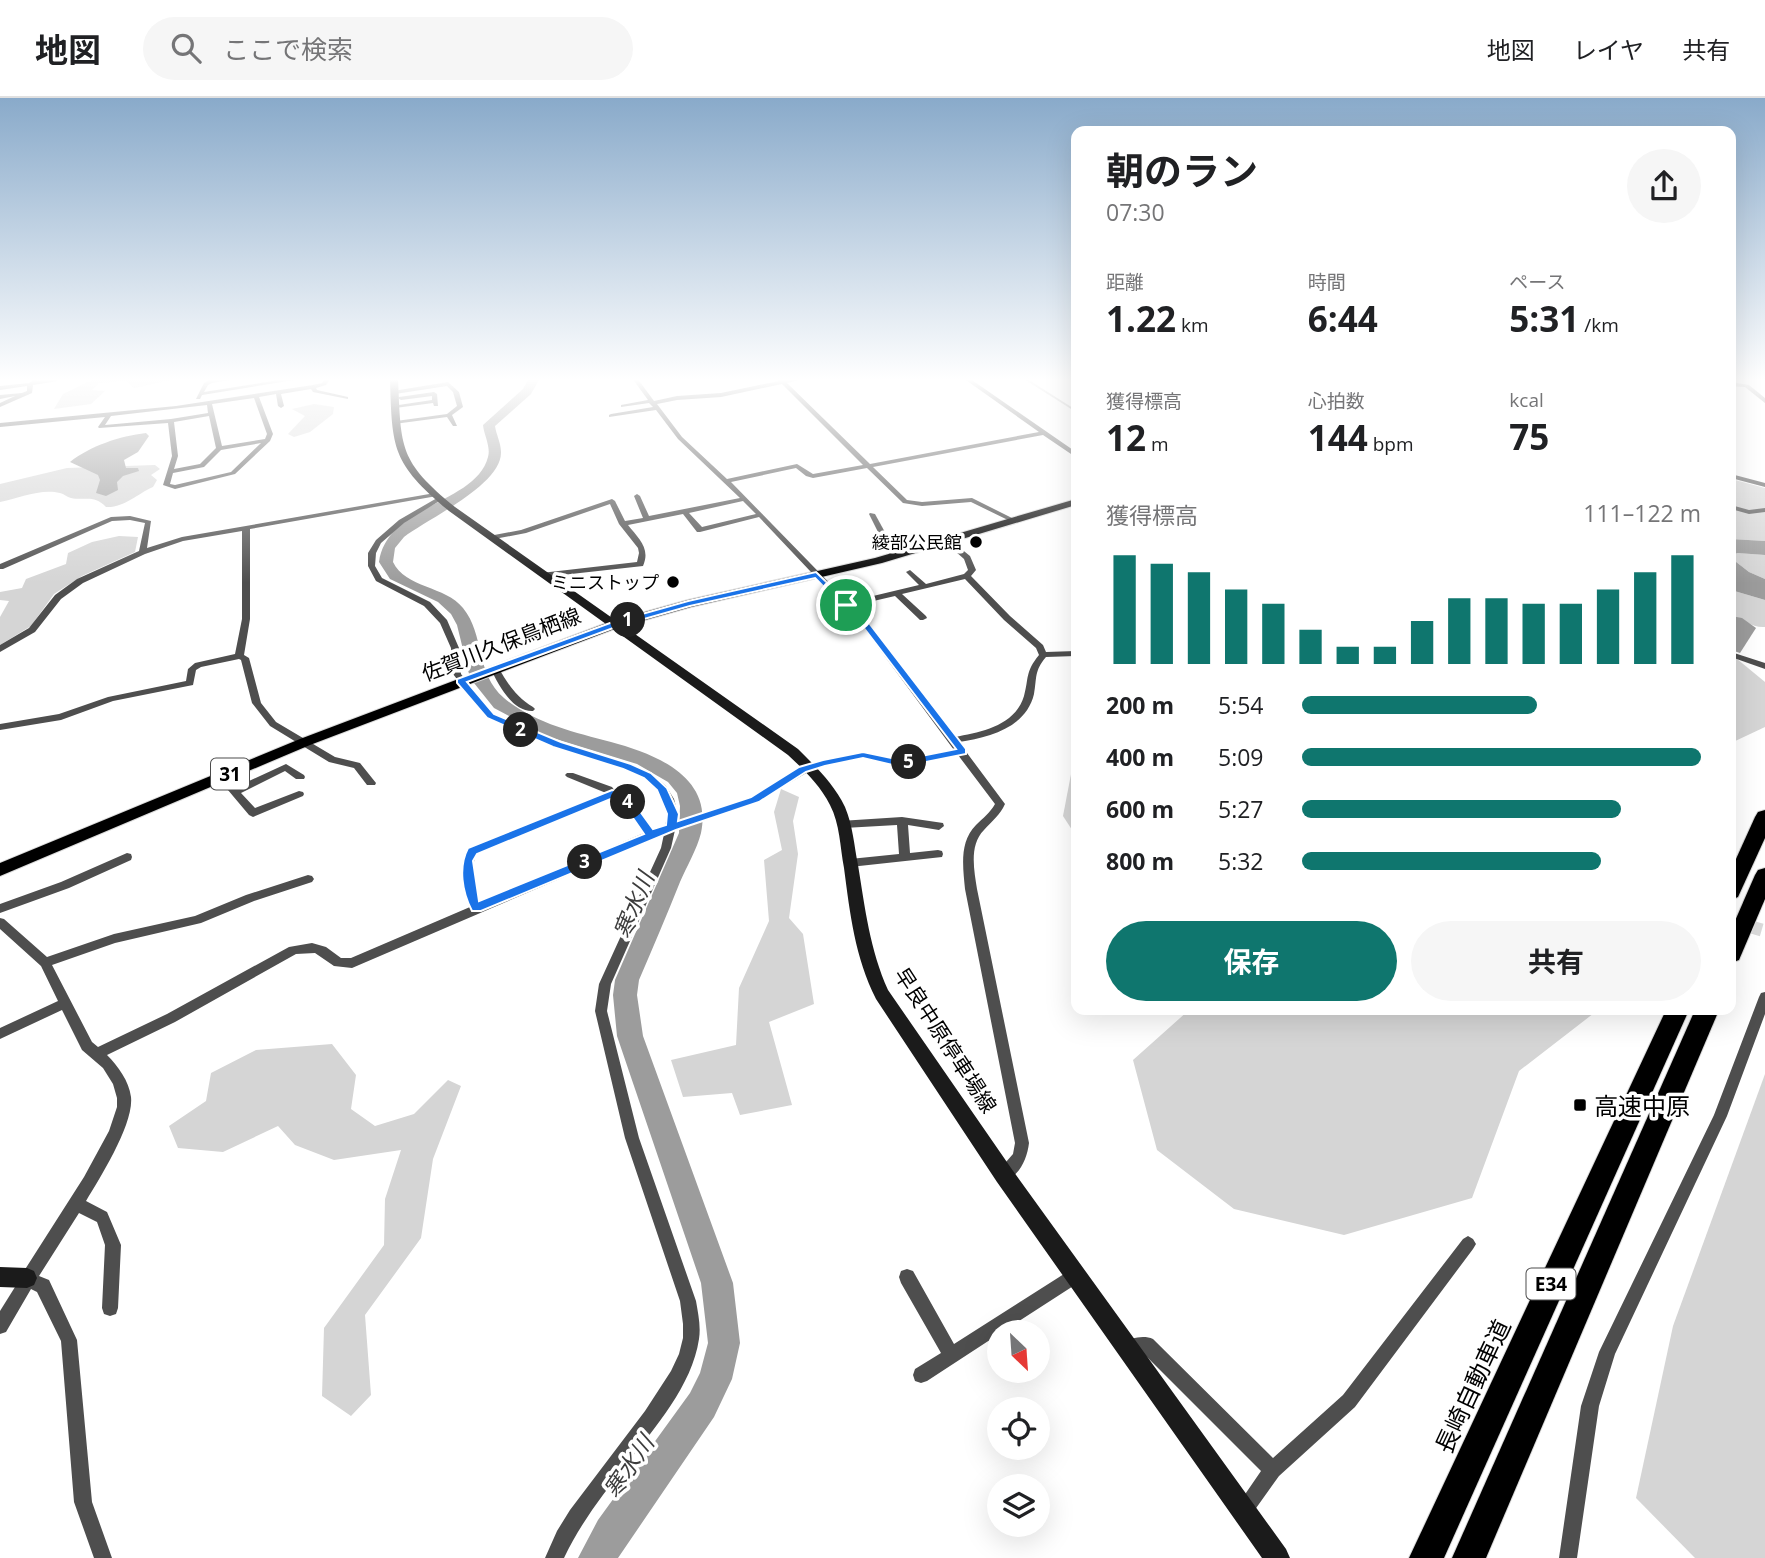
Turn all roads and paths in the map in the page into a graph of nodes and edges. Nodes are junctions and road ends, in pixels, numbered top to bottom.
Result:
1 (174, 446) edge
2 (230, 446) edge
3 (262, 446) edge
4 (398, 446) edge
5 (689, 446) edge
6 (848, 446) edge
7 (974, 446) edge
8 (1069, 446) edge
9 (1064, 447) joint
10 (219, 448) joint
11 (1071, 452) edge
12 (868, 466) junction
13 (169, 472) junction
14 (1736, 476) edge
15 (726, 481) junction
16 (1765, 485) edge
17 (637, 496) dead end
18 (437, 497) junction
19 (745, 499) junction
20 (1071, 503) edge
21 (1736, 508) edge
22 (1765, 510) edge
23 (685, 512) junction
24 (760, 514) junction
25 (872, 514) dead end
26 (647, 519) junction
27 (1012, 520) junction
28 (623, 524) junction
29 (246, 528) junction
30 (492, 538) junction
31 (949, 541) junction
32 (142, 552) junction
33 (894, 556) junction
34 (0, 567) edge
35 (909, 572) dead end
36 (544, 575) junction
37 (816, 575) junction
38 (967, 576) junction
39 (923, 585) junction
40 (896, 592) junction
41 (846, 605) junction
42 (923, 618) dead end
43 (613, 625) junction
44 (0, 649) edge
45 (1071, 653) edge
46 (1044, 655) junction
47 (239, 656) junction
48 (1736, 656) edge
49 (1765, 666) edge
50 (495, 668) junction
51 (461, 681) junction
52 (530, 709) dead end
53 (0, 727) edge
54 (305, 742) junction
55 (959, 746) junction
56 (810, 767) junction
57 (570, 775) dead end
58 (222, 777) junction
59 (300, 777) dead end
60 (370, 783) dead end
61 (235, 793) junction
62 (299, 794) dead end
63 (612, 794) junction
64 (1765, 817) edge
65 (902, 821) junction
66 (844, 824) junction
67 (939, 826) dead end
68 (672, 827) junction
69 (651, 834) junction
70 (938, 855) dead end
71 (127, 857) dead end
72 (905, 857) junction
73 (850, 863) junction
74 (0, 870) edge
75 (1765, 875) edge
76 (308, 879) dead end
77 (1736, 880) edge
78 (476, 907) junction
79 (0, 909) edge
80 (0, 922) edge
81 (1736, 942) edge
82 (46, 963) junction
83 (1765, 997) edge
84 (65, 1003) junction
85 (1675, 1015) edge
86 (1705, 1015) edge
87 (0, 1034) edge
88 (98, 1053) junction
89 (1004, 1175) junction
90 (78, 1205) junction
91 (1468, 1244) dead end
92 (1075, 1275) junction
93 (0, 1277) edge
94 (907, 1277) dead end
95 (27, 1278) junction
96 (110, 1308) dead end
97 (0, 1326) edge
98 (1127, 1348) junction
99 (951, 1355) junction
100 (921, 1376) dead end
101 (1273, 1471) junction
102 (1243, 1511) junction
103 (103, 1558) edge
104 (554, 1558) edge
105 (1277, 1558) edge
106 (1426, 1558) edge
107 (1469, 1558) edge
108 (1568, 1558) edge

1 - 13 street
2 - 10 street
3 - 13 street
4 - 18 main road, 早良中原停車場線
5 - 15 street
6 - 12 street
7 - 12 street
8 - 9 street
9 - 11 street
10 - 13 street
12 - 15 street
12 - 27 street
14 - 16 street
15 - 19 street
17 - 26 street
18 - 29 street
18 - 30 main road, 早良中原停車場線
18 - 51 street
19 - 23 street
19 - 24 street
20 - 27 main road, 佐賀川久保鳥栖線 / 31
21 - 22 street
23 - 24 street
23 - 26 street
24 - 37 street
25 - 33 street
26 - 28 street
27 - 31 main road, 佐賀川久保鳥栖線 / 31
28 - 30 street
28 - 36 street
29 - 32 street
29 - 47 street
30 - 36 main road, 早良中原停車場線
31 - 33 main road, 佐賀川久保鳥栖線 / 31
31 - 38 street
32 - 34 street
32 - 44 street
33 - 37 main road, 佐賀川久保鳥栖線 / 31
35 - 39 street
36 - 43 main road, 早良中原停車場線
37 - 41 street
37 - 43 main road, 佐賀川久保鳥栖線 / 31
38 - 39 street
38 - 46 street
39 - 40 street
40 - 41 street
40 - 42 street
41 - 55 street
43 - 50 main road, 佐賀川久保鳥栖線 / 31
43 - 56 main road, 早良中原停車場線
45 - 46 street
46 - 55 street
47 - 53 street
47 - 54 street
48 - 49 street
50 - 51 main road, 佐賀川久保鳥栖線 / 31
50 - 52 street
51 - 54 main road, 佐賀川久保鳥栖線 / 31
51 - 68 street
54 - 58 main road, 佐賀川久保鳥栖線 / 31
54 - 60 street
55 - 56 street
55 - 89 street
56 - 66 main road, 早良中原停車場線
56 - 68 street
57 - 63 street
58 - 61 street
58 - 74 main road, 佐賀川久保鳥栖線 / 31
59 - 61 street
61 - 62 street
63 - 69 street
63 - 78 street
64 - 77 highway
65 - 66 street
65 - 67 street
65 - 72 street
66 - 73 main road, 早良中原停車場線
68 - 69 street
68 - 104 street
69 - 78 street
70 - 72 street
71 - 79 street
72 - 73 street
73 - 89 main road, 早良中原停車場線
75 - 81 highway
76 - 82 street
78 - 88 street
80 - 82 street
82 - 84 street
83 - 108 street
84 - 87 street
84 - 88 street
85 - 106 highway, 長崎自動車道 / E34
86 - 107 highway, E34
88 - 90 street
89 - 92 main road, 早良中原停車場線
90 - 95 street
90 - 96 street
91 - 101 street
92 - 98 main road, 早良中原停車場線
92 - 99 street
93 - 95 main road
94 - 99 street
95 - 97 street
95 - 103 street
98 - 101 street
98 - 102 main road, 早良中原停車場線
99 - 100 street
101 - 102 street
102 - 105 main road, 早良中原停車場線

